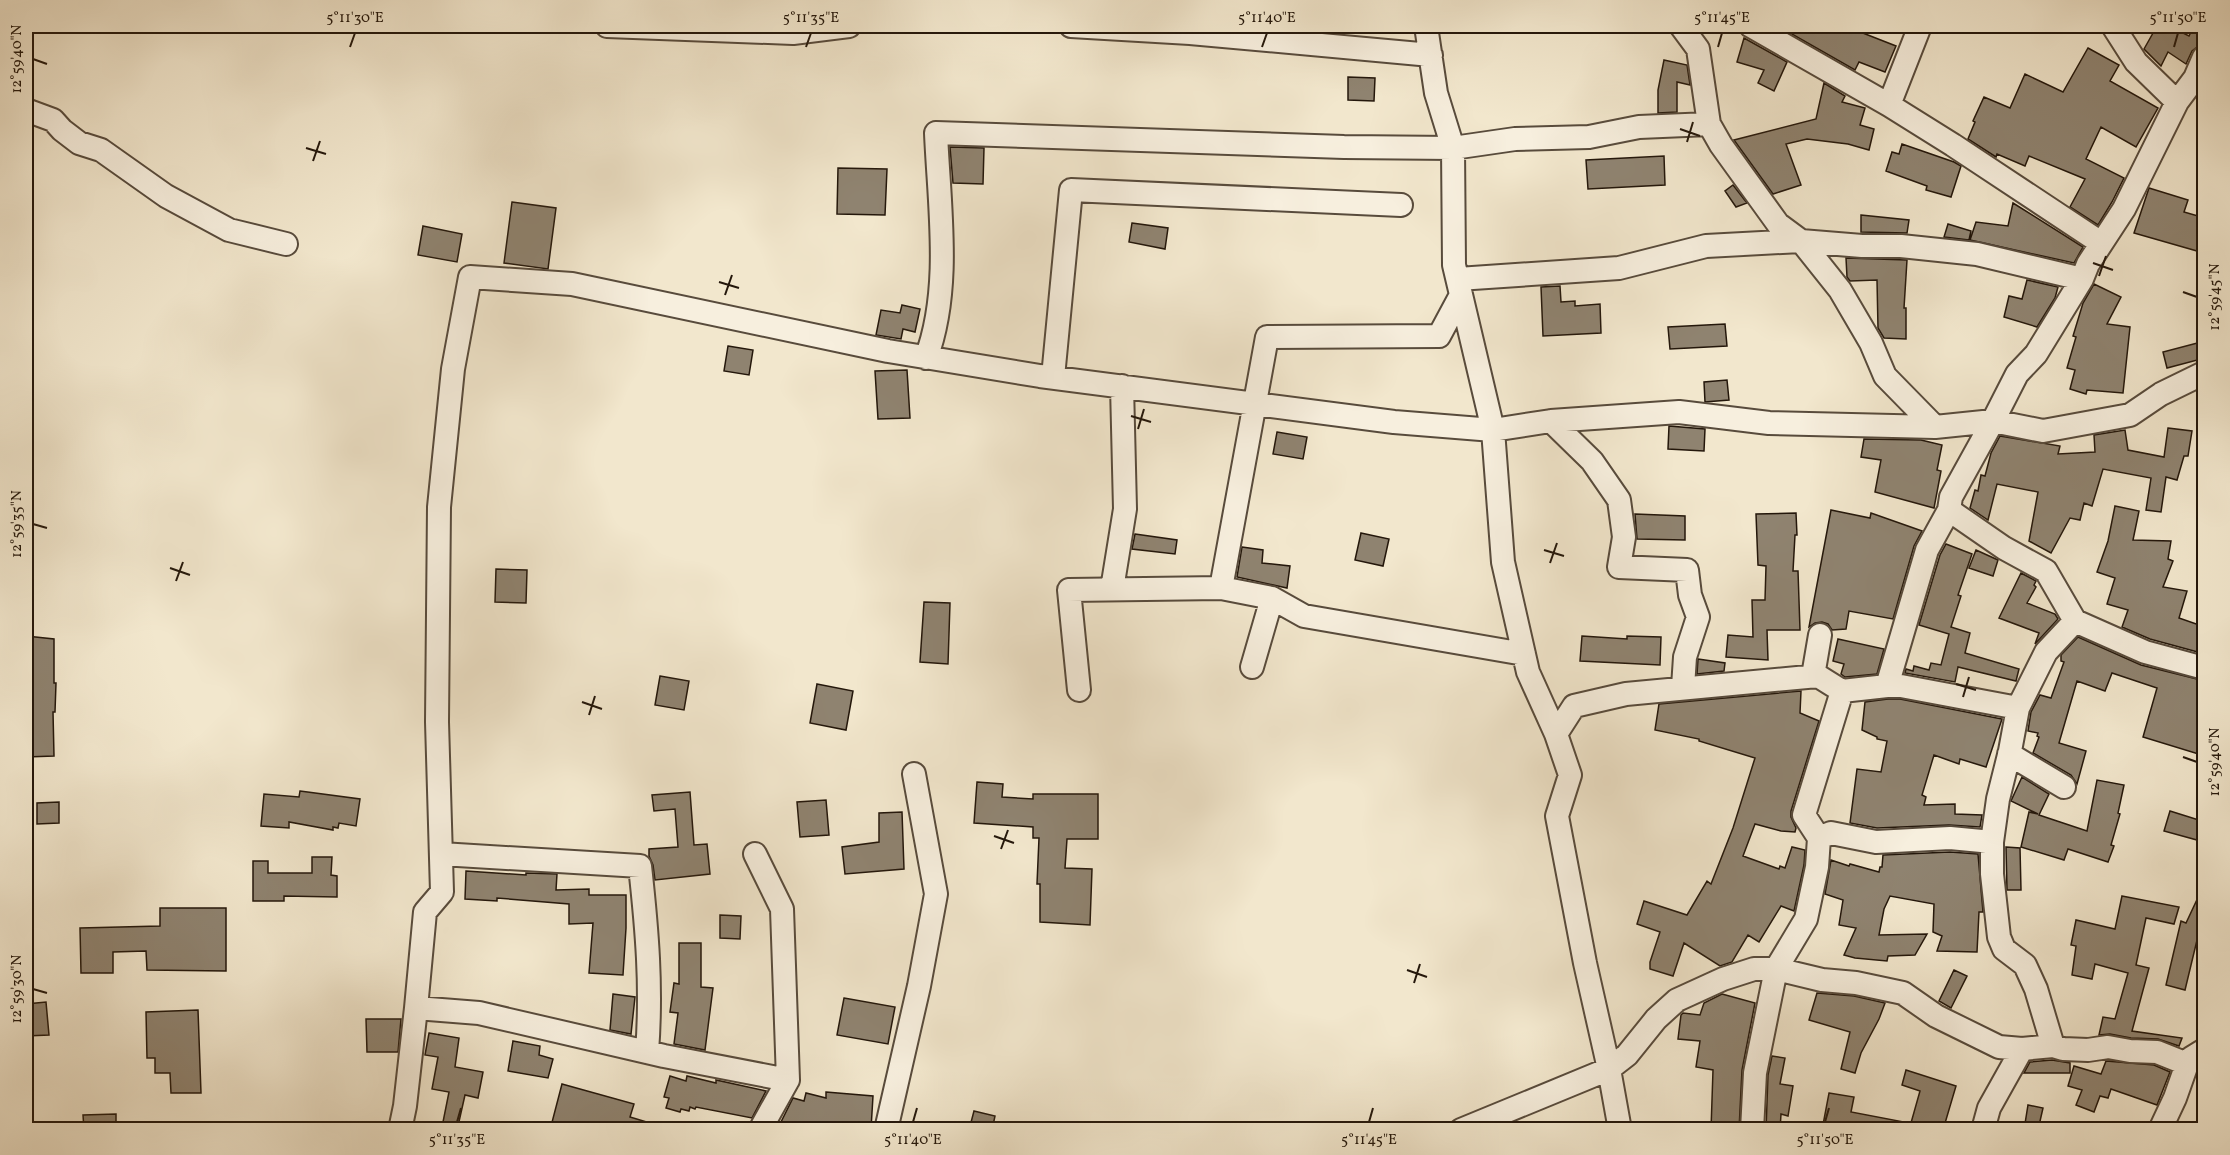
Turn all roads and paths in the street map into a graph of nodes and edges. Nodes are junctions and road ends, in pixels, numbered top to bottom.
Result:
1 (607, 26) edge
2 (849, 26) edge
3 (1071, 26) edge
4 (1426, 26) edge
5 (1681, 26) edge
6 (1751, 26) edge
7 (1920, 26) edge
8 (2113, 26) edge
9 (1431, 55) junction
10 (2205, 57) edge
11 (2200, 79) edge
12 (2177, 102) junction
13 (1889, 105) junction
14 (26, 110) edge
15 (1709, 124) junction
16 (1453, 148) junction
17 (1401, 206) dead end
18 (1801, 241) junction
19 (2102, 243) junction
20 (286, 244) dead end
21 (2082, 279) junction
22 (1459, 287) junction
23 (926, 357) junction
24 (2205, 373) edge
25 (1053, 378) junction
26 (1122, 386) junction
27 (1254, 403) junction
28 (1551, 421) junction
29 (1993, 421) junction
30 (1935, 427) junction
31 (1493, 430) junction
32 (1948, 510) junction
33 (1221, 588) junction
34 (1112, 589) junction
35 (1272, 598) junction
36 (2075, 621) junction
37 (1820, 635) dead end
38 (1524, 654) junction
39 (1252, 667) dead end
40 (2205, 668) edge
41 (1813, 676) junction
42 (1887, 686) junction
43 (1683, 687) junction
44 (1079, 690) dead end
45 (1842, 691) junction
46 (2018, 708) junction
47 (1556, 734) junction
48 (2009, 754) junction
49 (914, 774) dead end
50 (2064, 786) dead end
51 (1820, 838) junction
52 (1992, 842) junction
53 (441, 854) junction
54 (755, 854) dead end
55 (1776, 969) junction
56 (416, 1008) junction
57 (2053, 1046) junction
58 (2022, 1049) junction
59 (647, 1052) junction
60 (2196, 1057) edge
61 (1610, 1069) junction
62 (788, 1080) junction
63 (400, 1130) edge
64 (760, 1130) edge
65 (886, 1130) edge
66 (1461, 1130) edge
67 (1620, 1130) edge
68 (1752, 1130) edge
69 (1983, 1130) edge
70 (2160, 1130) edge

1 - 2 street
3 - 9 street
4 - 9 street
5 - 15 street
6 - 13 street
7 - 13 street
8 - 12 street
9 - 16 street
10 - 11 street
11 - 12 street
12 - 19 street
13 - 19 street
14 - 20 street
15 - 16 street
15 - 18 street
16 - 22 street
16 - 23 street
17 - 25 street
18 - 21 street
18 - 22 street
18 - 30 street
19 - 21 street
21 - 29 street
22 - 27 street
22 - 31 street
23 - 25 street
23 - 53 street
24 - 29 street
25 - 26 street
26 - 27 street
26 - 34 street
27 - 31 street
27 - 33 street
28 - 30 street
28 - 31 street
28 - 43 street
29 - 30 street
29 - 32 street
31 - 38 street
32 - 36 street
32 - 42 street
33 - 34 street
33 - 35 street
34 - 44 street
35 - 38 street
35 - 39 street
36 - 40 street
36 - 46 street
37 - 41 street
38 - 47 street
41 - 43 street
41 - 45 street
42 - 45 street
42 - 46 street
43 - 47 street
45 - 51 street
46 - 48 street
47 - 61 street
48 - 50 street
48 - 52 street
49 - 65 street
51 - 52 street
51 - 55 street
52 - 57 street
53 - 56 street
53 - 59 street
54 - 62 street
55 - 58 street
55 - 61 street
55 - 68 street
56 - 59 street
56 - 63 street
57 - 58 street
57 - 60 street
58 - 69 street
59 - 62 street
60 - 70 street
61 - 66 street
61 - 67 street
62 - 64 street

